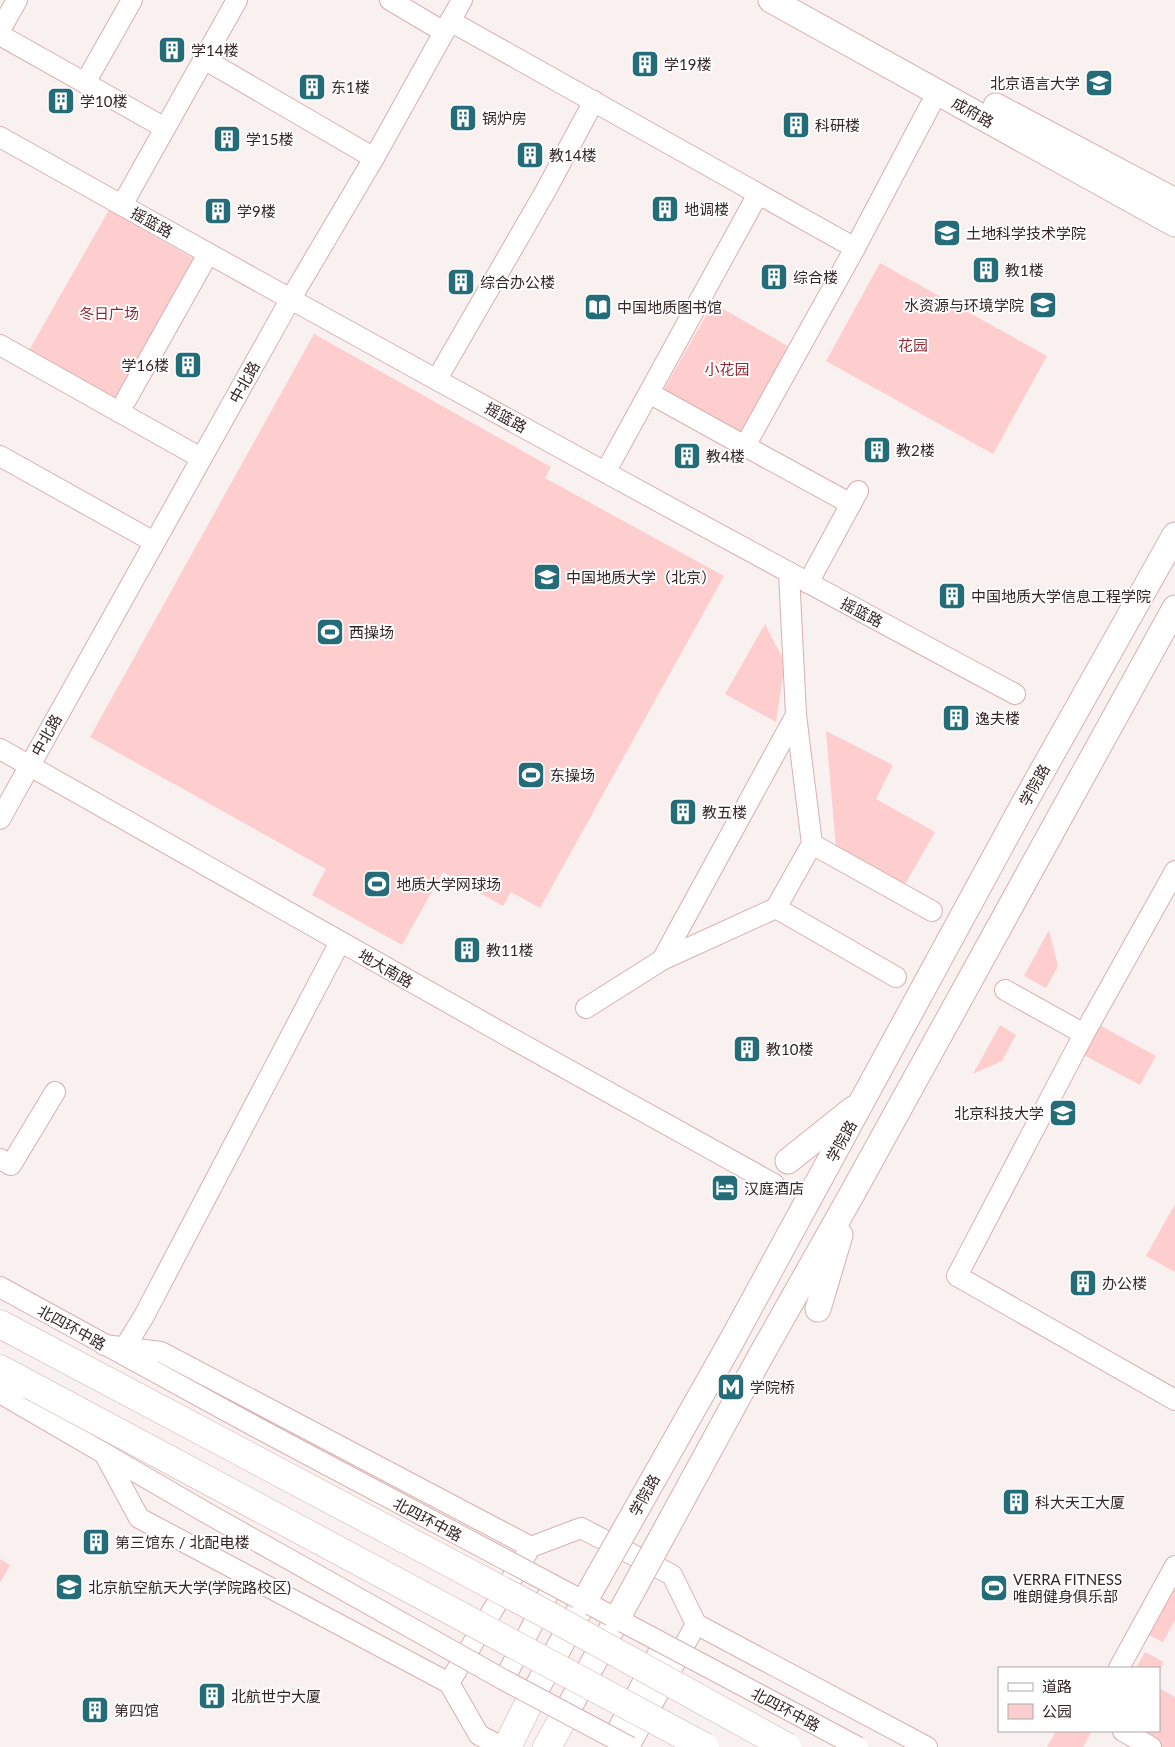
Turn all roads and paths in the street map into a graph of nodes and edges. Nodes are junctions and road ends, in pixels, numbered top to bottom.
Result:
1 (17, 0) edge
2 (132, 0) edge
3 (237, 0) edge
4 (390, 0) edge
5 (462, 0) edge
6 (771, 0) edge
7 (801, 0) edge
8 (447, 26) junction
9 (0, 30) edge
10 (0, 35) edge
11 (204, 59) junction
12 (86, 84) junction
13 (594, 101) junction
14 (930, 106) dead end
15 (165, 128) junction
16 (0, 137) edge
17 (374, 158) junction
18 (758, 194) junction
19 (1175, 201) edge
20 (122, 205) junction
21 (1175, 224) edge
22 (856, 248) junction
23 (208, 254) junction
24 (290, 300) junction
25 (0, 345) edge
26 (437, 380) junction
27 (649, 394) junction
28 (126, 400) dead end
29 (745, 446) junction
30 (0, 456) edge
31 (201, 458) junction
32 (606, 472) junction
33 (1175, 535) edge
34 (154, 542) junction
35 (789, 573) junction
36 (808, 584) junction
37 (1175, 608) edge
38 (1015, 694) dead end
39 (796, 715) junction
40 (0, 749) edge
41 (29, 765) junction
42 (0, 819) edge
43 (812, 844) junction
44 (1175, 871) edge
45 (776, 908) junction
46 (932, 912) dead end
47 (340, 942) junction
48 (662, 960) junction
49 (896, 977) dead end
50 (1005, 990) dead end
51 (586, 1008) dead end
52 (1084, 1034) junction
53 (54, 1092) dead end
54 (863, 1101) junction
55 (0, 1159) edge
56 (788, 1161) dead end
57 (774, 1184) dead end
58 (852, 1194) junction
59 (0, 1287) edge
60 (818, 1310) dead end
61 (0, 1324) edge
62 (104, 1345) junction
63 (125, 1348) junction
64 (0, 1369) edge
65 (0, 1393) edge
66 (1175, 1400) edge
67 (104, 1453) junction
68 (531, 1546) junction
69 (1175, 1566) edge
70 (554, 1585) junction
71 (584, 1602) junction
72 (617, 1619) junction
73 (696, 1624) junction
74 (663, 1644) junction
75 (1120, 1667) edge
76 (504, 1680) junction
77 (449, 1683) junction
78 (533, 1696) junction
79 (566, 1713) junction
80 (1125, 1732) edge
81 (475, 1741) edge
82 (624, 1744) edge
83 (502, 1747) edge
84 (507, 1747) edge
85 (547, 1747) edge
86 (705, 1747) edge
87 (787, 1747) edge
88 (858, 1747) edge
89 (927, 1747) edge
90 (1151, 1747) edge

1 - 9 street
2 - 12 street
3 - 11 street
4 - 8 street
5 - 8 street, 中北路
6 - 21 main road, 成府路
7 - 19 main road, 成府路
8 - 13 street
8 - 17 street, 中北路
10 - 12 street
11 - 15 street
11 - 17 street
12 - 15 street
13 - 18 street
13 - 26 street
14 - 22 street
15 - 20 street
16 - 20 street, 摇篮路
17 - 24 street, 中北路
18 - 22 street
18 - 27 street
20 - 23 street, 摇篮路
22 - 29 street
23 - 24 street, 摇篮路
23 - 28 street
24 - 26 street, 摇篮路
24 - 31 street, 中北路
25 - 31 street
26 - 32 street, 摇篮路
27 - 29 street
27 - 32 street
29 - 36 street
30 - 34 street
31 - 34 street, 中北路
32 - 35 street, 摇篮路
33 - 54 main road, 学院路
34 - 41 street, 中北路
35 - 36 street, 摇篮路
35 - 39 street
36 - 38 street, 摇篮路
37 - 58 main road
39 - 43 street
39 - 48 street
40 - 41 street, 地大南路
41 - 42 street, 中北路
41 - 47 street, 地大南路
43 - 45 street
43 - 46 street
44 - 52 street
45 - 48 street
45 - 49 street
47 - 57 street, 地大南路
47 - 63 street
48 - 51 street
50 - 52 street
52 - 66 street
53 - 55 street
54 - 56 main road
54 - 71 main road, 学院路, bridge
58 - 60 main road
58 - 72 main road, bridge
59 - 62 street, 北四环中路
61 - 87 highway, 北四环中路, bridge
62 - 63 street
62 - 70 street, 北四环中路, bridge
63 - 68 street
64 - 86 highway, bridge
65 - 67 street
67 - 76 street, bridge
67 - 77 street
68 - 73 street
68 - 77 street
69 - 75 street
70 - 71 street, 北四环中路, bridge
70 - 76 street, bridge
71 - 72 street, 北四环中路, bridge
71 - 78 main road, 学院路, bridge
72 - 74 street, 北四环中路, bridge
72 - 79 main road, bridge
73 - 82 street
73 - 89 street
74 - 82 street, bridge
74 - 88 street, 北四环中路, bridge
76 - 78 street, bridge
77 - 81 street
78 - 79 street, bridge
78 - 84 highway, 学院路
79 - 82 street, bridge
79 - 85 highway
80 - 90 street
81 - 83 street

